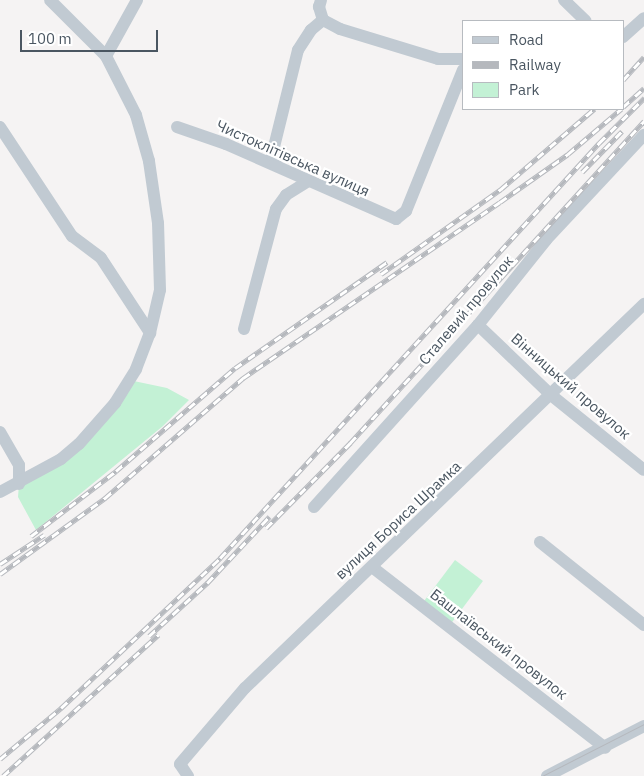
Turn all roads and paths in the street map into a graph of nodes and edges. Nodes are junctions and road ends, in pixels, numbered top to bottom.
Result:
1 (50, 0) edge
2 (137, 0) edge
3 (322, 0) edge
4 (564, 0) edge
5 (644, 18) edge
6 (323, 20) junction
7 (585, 20) edge
8 (628, 34) edge
9 (106, 56) junction
10 (462, 59) edge
11 (462, 72) edge
12 (177, 126) dead end
13 (0, 127) edge
14 (644, 135) edge
15 (277, 166) junction
16 (308, 181) junction
17 (644, 304) edge
18 (478, 325) junction
19 (244, 330) dead end
20 (150, 332) junction
21 (552, 394) junction
22 (0, 432) edge
23 (644, 470) edge
24 (19, 484) junction
25 (0, 492) edge
26 (314, 507) dead end
27 (540, 542) dead end
28 (372, 566) junction
29 (644, 625) edge
30 (644, 726) edge
31 (605, 748) junction
32 (188, 776) edge
33 (547, 776) edge

1 - 9 street
2 - 9 street
3 - 6 street
4 - 7 street
5 - 8 street
6 - 10 street
6 - 15 street
9 - 20 street
11 - 16 street, Чистоклітівська вулиця
12 - 15 street, Чистоклітівська вулиця
13 - 20 street
14 - 18 street, Сталевий провулок
15 - 16 street, Чистоклітівська вулиця
16 - 19 street
17 - 21 street, вулиця Бориса Шрамка
18 - 21 street, Вінницький провулок
18 - 26 street, Сталевий провулок
20 - 24 street
21 - 23 street, Вінницький провулок
21 - 28 street, вулиця Бориса Шрамка
22 - 24 street
24 - 25 street
27 - 29 street
28 - 31 street, Башлаївський провулок
28 - 32 street, вулиця Бориса Шрамка
30 - 31 street
31 - 33 street

